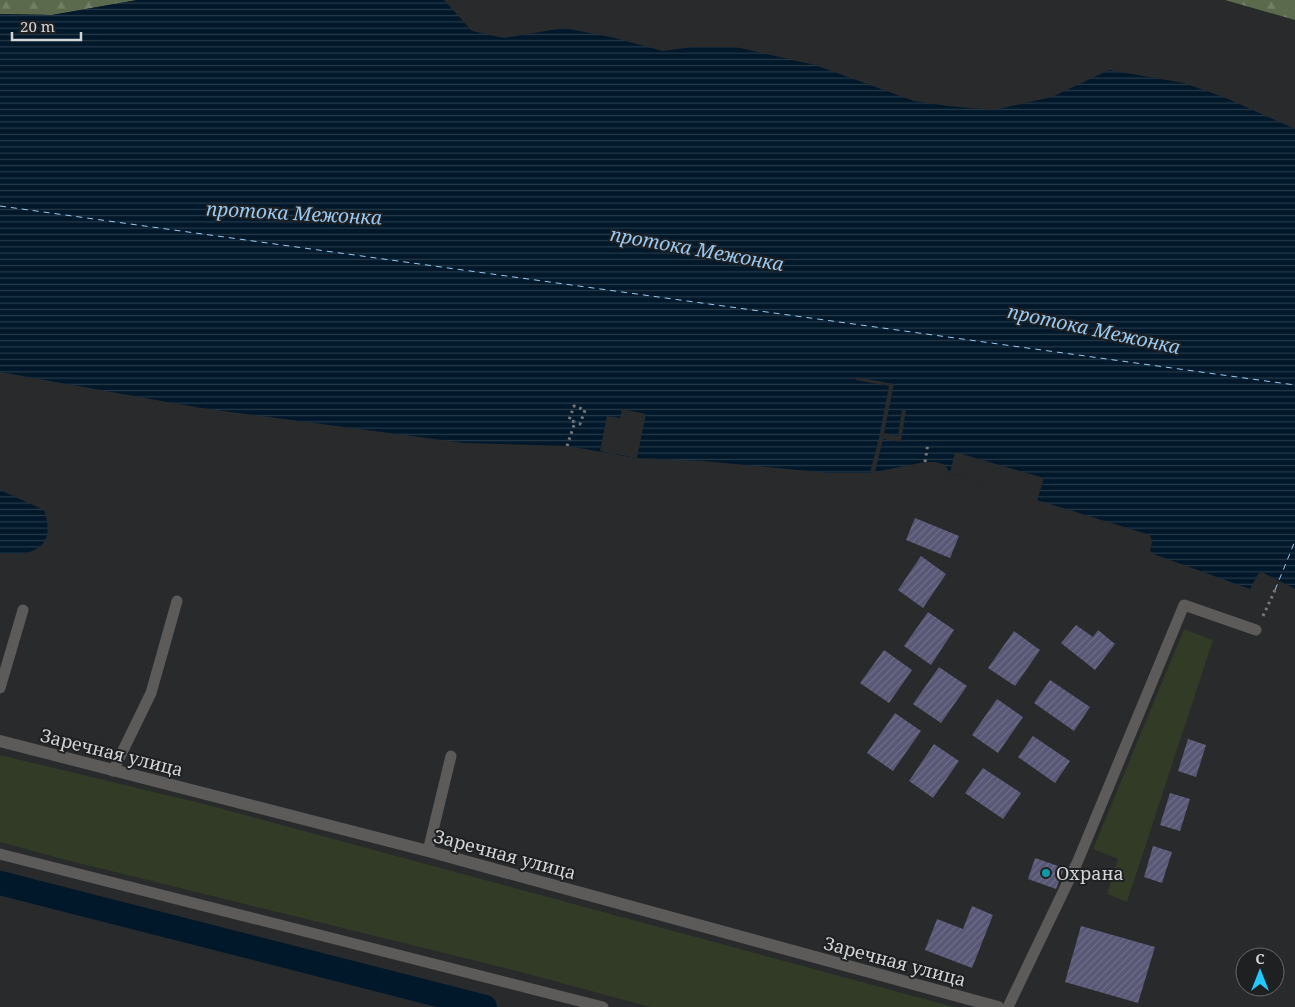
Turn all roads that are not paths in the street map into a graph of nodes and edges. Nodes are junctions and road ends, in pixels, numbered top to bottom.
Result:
1 (177, 602) dead end
2 (23, 610) dead end
3 (1256, 630) road end
4 (0, 688) edge
5 (0, 741) edge
6 (452, 756) dead end
7 (113, 771) junction
8 (428, 851) junction
9 (0, 854) edge
10 (603, 1007) edge
11 (998, 1007) edge
12 (1008, 1007) edge

1 - 7 lane
2 - 4 lane
3 - 12 lane
5 - 7 street, Заречная улица
6 - 8 lane
7 - 8 street, Заречная улица
8 - 11 street, Заречная улица
9 - 10 lane

